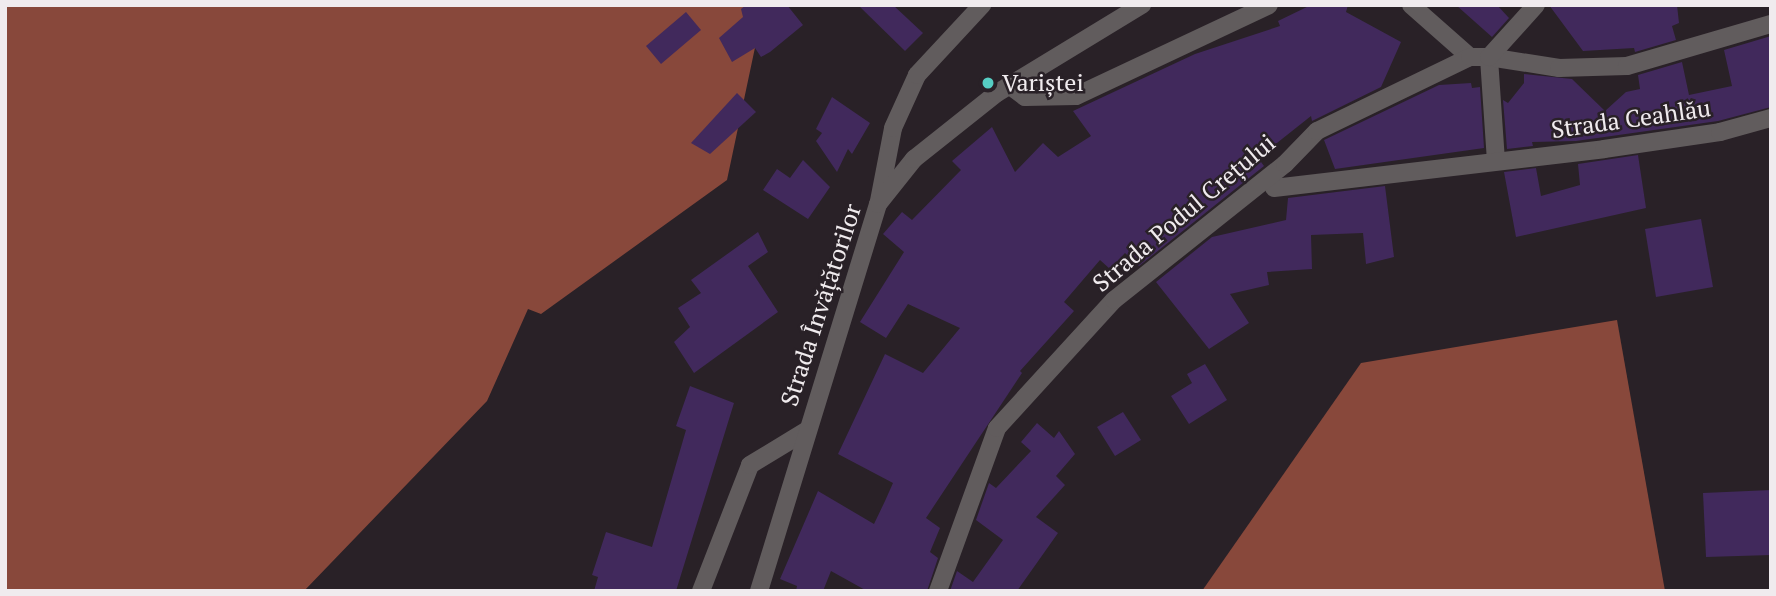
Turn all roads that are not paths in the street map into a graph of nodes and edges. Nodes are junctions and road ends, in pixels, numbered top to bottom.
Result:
1 (982, 5) edge
2 (1142, 5) edge
3 (1269, 5) edge
4 (1411, 5) edge
5 (1536, 5) edge
6 (1771, 24) edge
7 (1470, 57) junction
8 (1489, 57) junction
9 (1009, 85) junction
10 (1771, 118) edge
11 (1496, 161) junction
12 (1274, 188) dead end
13 (878, 204) junction
14 (806, 431) junction
15 (701, 591) edge
16 (759, 591) edge
17 (938, 591) edge

1 - 13 street
2 - 9 street, Strada Învățătorilor
3 - 9 street
4 - 7 street
5 - 8 street
6 - 8 street, Strada Podul Crețului
7 - 8 street, Strada Podul Crețului
7 - 17 street, Strada Podul Crețului
8 - 11 street
9 - 13 street, Strada Învățătorilor
10 - 11 street, Strada Ceahlău
11 - 12 street, Strada Ceahlău
13 - 14 street, Strada Învățătorilor
14 - 15 street
14 - 16 street, Strada Învățătorilor

